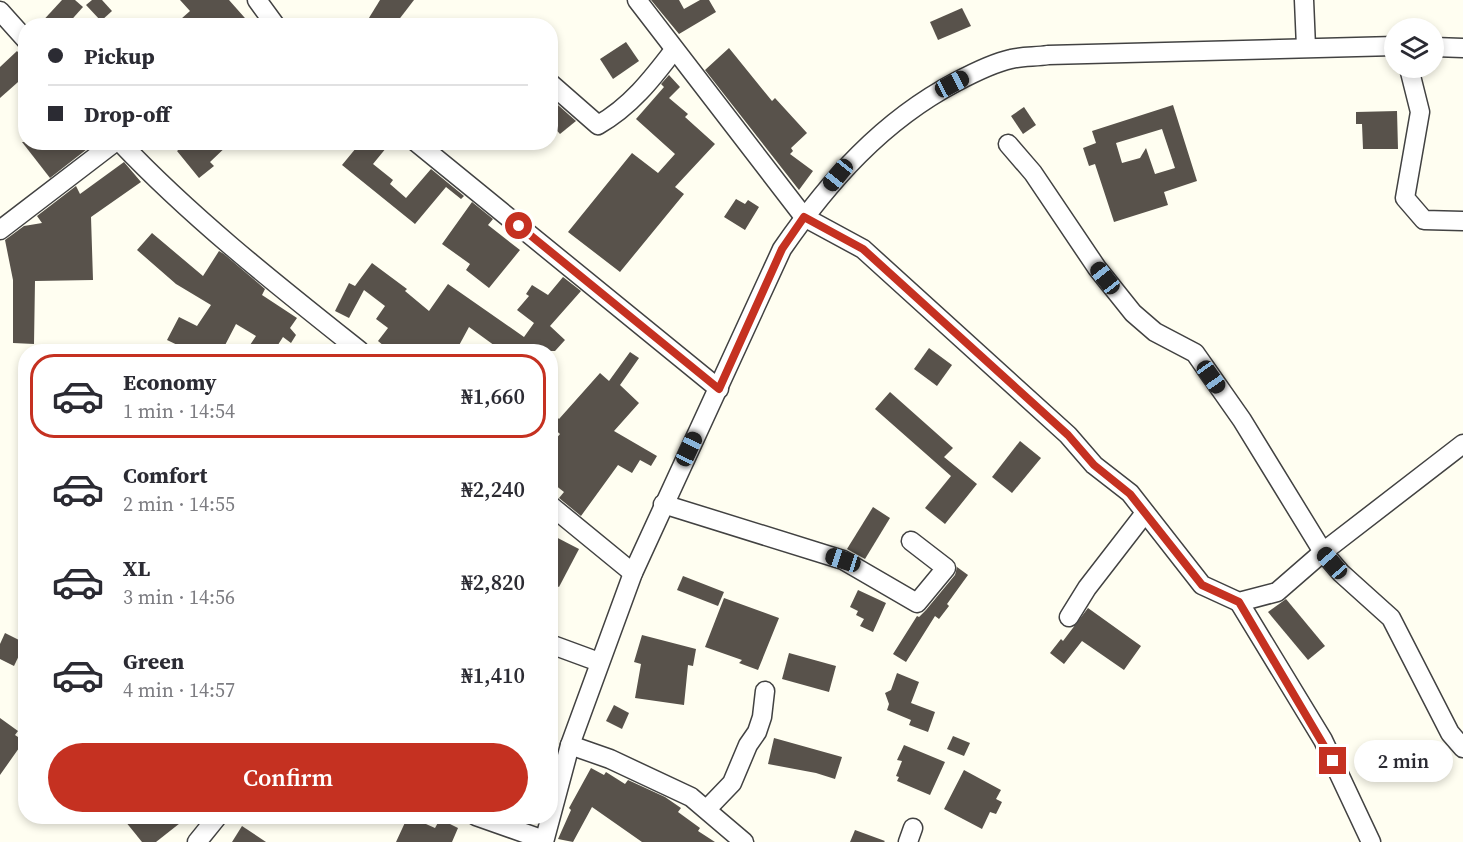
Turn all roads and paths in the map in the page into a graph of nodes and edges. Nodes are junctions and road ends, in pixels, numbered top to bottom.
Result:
1 (257, 0) edge
2 (637, 0) edge
3 (1304, 0) edge
4 (0, 11) edge
5 (270, 18) edge
6 (18, 31) edge
7 (1384, 46) edge
8 (1306, 47) junction
9 (1444, 47) edge
10 (1463, 48) edge
11 (674, 50) junction
12 (1412, 78) edge
13 (558, 90) edge
14 (1008, 144) dead end
15 (105, 150) edge
16 (128, 150) edge
17 (426, 150) edge
18 (804, 217) junction
19 (1463, 221) edge
20 (0, 230) edge
21 (351, 344) edge
22 (719, 389) junction
23 (1463, 444) edge
24 (663, 504) junction
25 (558, 512) edge
26 (1145, 513) junction
27 (911, 541) dead end
28 (1323, 552) junction
29 (633, 573) junction
30 (1239, 602) junction
31 (1070, 617) dead end
32 (558, 647) edge
33 (599, 662) junction
34 (765, 691) dead end
35 (570, 745) junction
36 (1463, 748) edge
37 (558, 789) edge
38 (707, 809) junction
39 (212, 824) edge
40 (498, 824) edge
41 (549, 824) edge
42 (544, 841) edge
43 (198, 842) edge
44 (744, 842) edge
45 (1371, 842) edge

1 - 5 street
2 - 11 street
3 - 8 street
4 - 6 street
7 - 8 street
8 - 18 street
9 - 10 street
11 - 13 street
11 - 18 street
12 - 19 street
14 - 28 street
15 - 20 street
16 - 21 street
17 - 22 street
18 - 22 street
18 - 26 street
22 - 24 street
23 - 28 street
24 - 27 street
24 - 29 street
25 - 29 street
26 - 30 street
26 - 31 street
28 - 30 street
28 - 36 street
29 - 33 street
30 - 45 street
32 - 33 street
33 - 35 street
34 - 38 street
35 - 37 street
35 - 38 street
38 - 44 street
39 - 43 street
40 - 42 street
41 - 42 street

